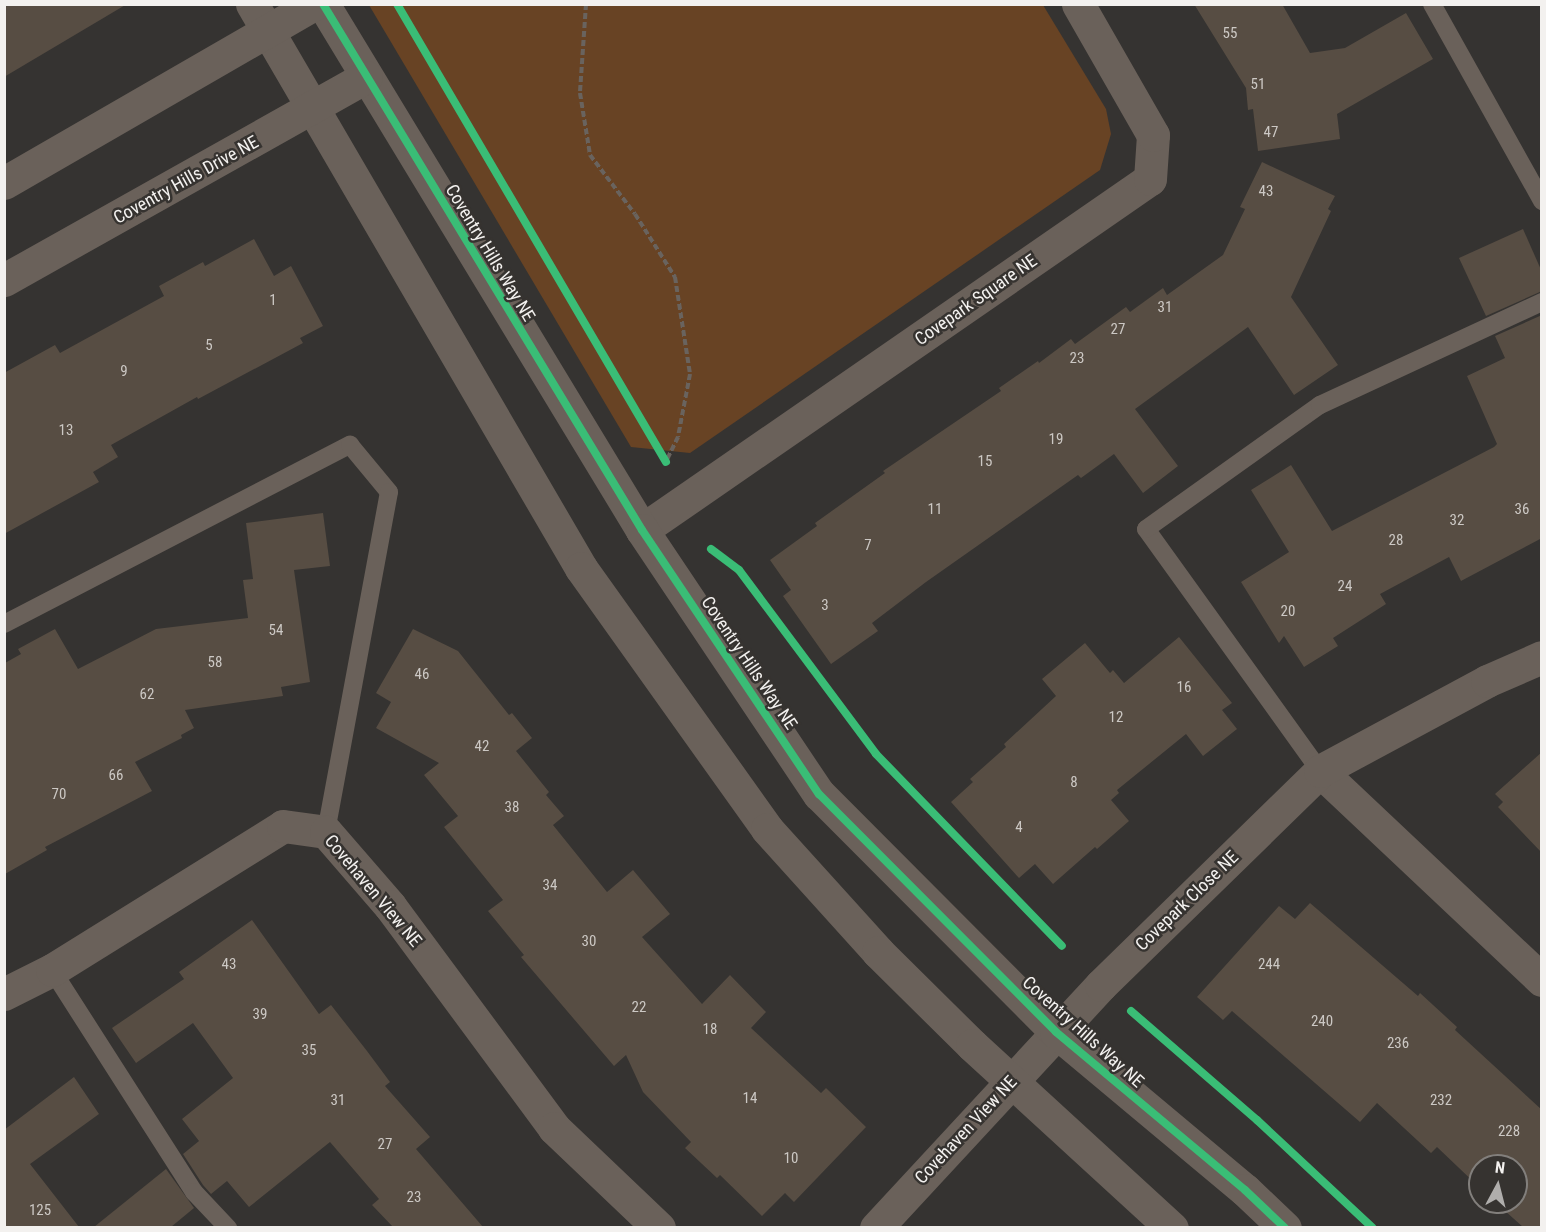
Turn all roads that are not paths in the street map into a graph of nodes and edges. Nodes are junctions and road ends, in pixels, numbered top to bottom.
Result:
1 (314, 4) edge
2 (323, 4) edge
3 (1078, 4) edge
4 (1432, 4) edge
5 (260, 18) edge
6 (366, 77) junction
7 (312, 110) junction
8 (4, 183) edge
9 (1542, 201) edge
10 (4, 280) edge
11 (1542, 302) edge
12 (642, 530) junction
13 (4, 624) edge
14 (1542, 657) edge
15 (1320, 771) junction
16 (326, 832) junction
17 (52, 970) junction
18 (1542, 980) edge
19 (4, 994) edge
20 (1056, 1032) junction
21 (1010, 1082) junction
22 (228, 1227) edge
23 (659, 1227) edge
24 (876, 1227) edge
25 (1172, 1227) edge
26 (1285, 1227) edge

1 - 5 street
2 - 6 street, Coventry Hills Way NE
3 - 12 street, Covepark Square NE
4 - 9 lane
5 - 7 street
5 - 8 street
6 - 7 street, Coventry Hills Drive NE
6 - 12 street, Coventry Hills Way NE
7 - 10 street, Coventry Hills Drive NE
7 - 21 street
11 - 15 lane
12 - 20 street, Coventry Hills Way NE
13 - 16 lane
14 - 15 street, Covepark Close NE
15 - 18 street
15 - 20 street, Covepark Close NE
16 - 17 street, Covehaven View NE
16 - 23 street, Covehaven View NE
17 - 19 street, Covehaven View NE
17 - 22 lane
20 - 21 street, Covehaven View NE
20 - 26 street, Coventry Hills Way NE
21 - 24 street, Covehaven View NE
21 - 25 street

